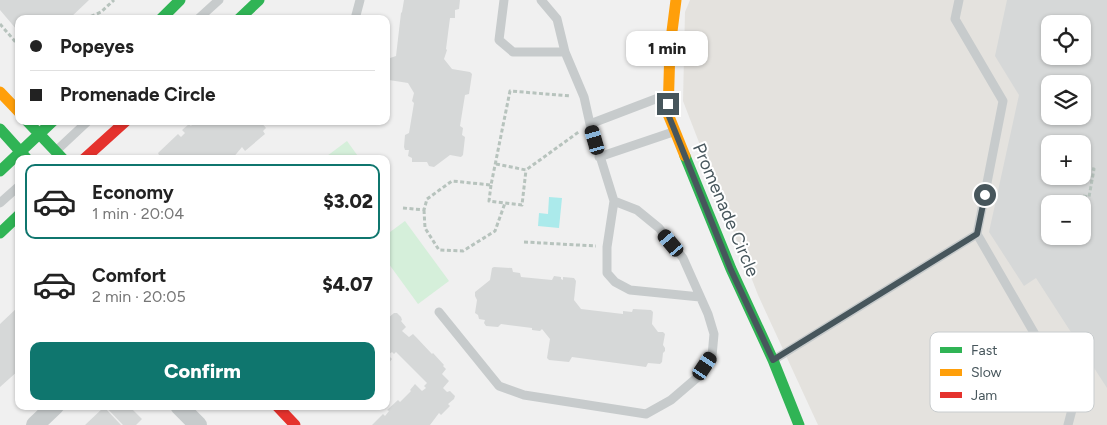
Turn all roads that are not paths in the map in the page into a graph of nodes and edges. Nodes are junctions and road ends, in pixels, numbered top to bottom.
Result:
1 (180, 0) edge
2 (219, 0) edge
3 (259, 0) edge
4 (360, 0) edge
5 (504, 0) edge
6 (541, 0) edge
7 (959, 0) edge
8 (673, 4) edge
9 (164, 15) edge
10 (202, 15) edge
11 (243, 15) edge
12 (356, 15) edge
13 (565, 52) junction
14 (0, 92) edge
15 (668, 94) junction
16 (15, 108) edge
17 (590, 124) junction
18 (31, 125) edge
19 (49, 125) edge
20 (84, 125) edge
21 (122, 125) edge
22 (0, 129) edge
23 (675, 131) junction
24 (39, 134) junction
25 (23, 155) edge
26 (25, 155) edge
27 (54, 155) edge
28 (56, 155) edge
29 (88, 155) edge
30 (599, 157) junction
31 (15, 162) edge
32 (0, 171) edge
33 (15, 190) edge
34 (614, 201) junction
35 (0, 203) edge
36 (15, 219) edge
37 (0, 233) edge
38 (977, 234) junction
39 (700, 296) junction
40 (439, 312) dead end
41 (1034, 332) edge
42 (773, 360) junction
43 (51, 410) edge
44 (183, 410) edge
45 (282, 410) edge
46 (1071, 412) edge
47 (35, 425) edge
48 (198, 425) edge
49 (295, 425) edge
50 (799, 425) edge
51 (1068, 425) edge

1 - 9 street
2 - 10 lane
3 - 11 street
4 - 12 lane
5 - 13 lane
6 - 13 lane
7 - 38 lane
8 - 15 street, Promenade Circle
13 - 17 lane
14 - 16 street
15 - 17 lane
15 - 23 street, Promenade Circle
17 - 30 lane
18 - 24 street
19 - 24 street
20 - 28 lane
21 - 29 street
22 - 25 street
23 - 30 lane
23 - 42 street, Promenade Circle
24 - 26 street
24 - 27 street
30 - 34 lane
31 - 32 street
33 - 35 lane
34 - 39 lane
34 - 39 lane
36 - 37 street
38 - 41 lane
38 - 42 lane
39 - 40 lane
42 - 50 street, Promenade Circle
43 - 47 street
44 - 48 street
45 - 49 street
46 - 51 lane

